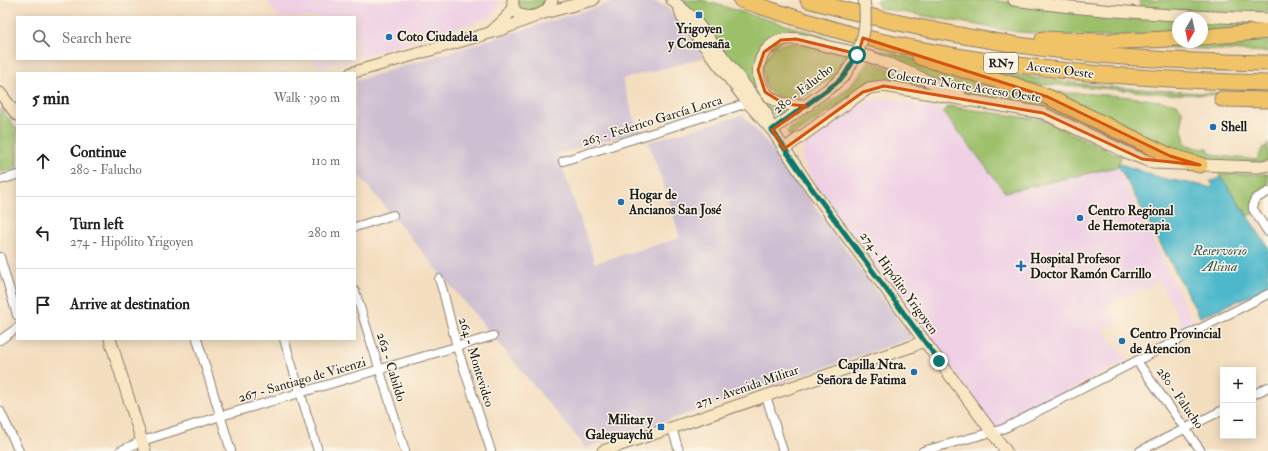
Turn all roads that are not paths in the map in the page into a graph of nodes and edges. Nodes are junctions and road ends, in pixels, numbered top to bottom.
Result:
1 (552, 0) edge
2 (593, 0) edge
3 (741, 0) edge
4 (808, 0) edge
5 (864, 0) edge
6 (1014, 0) edge
7 (512, 3) edge
8 (675, 3) edge
9 (540, 15) junction
10 (1268, 19) edge
11 (1268, 31) edge
12 (490, 32) junction
13 (945, 33) junction
14 (853, 34) junction
15 (1208, 36) edge
16 (1172, 39) edge
17 (1268, 63) edge
18 (354, 72) edge
19 (1268, 83) edge
20 (0, 93) edge
21 (1222, 99) dead end
22 (1268, 100) edge
23 (977, 103) junction
24 (748, 104) junction
25 (808, 104) junction
26 (16, 113) edge
27 (772, 130) junction
28 (784, 149) junction
29 (564, 161) dead end
30 (1200, 165) junction
31 (1268, 165) edge
32 (16, 175) edge
33 (0, 180) edge
34 (1268, 192) edge
35 (393, 215) dead end
36 (356, 226) edge
37 (1268, 232) edge
38 (0, 257) edge
39 (439, 279) dead end
40 (356, 294) edge
41 (1268, 294) edge
42 (16, 312) edge
43 (16, 329) edge
44 (493, 336) dead end
45 (0, 340) edge
46 (110, 340) edge
47 (198, 340) edge
48 (284, 340) edge
49 (923, 341) junction
50 (457, 347) junction
51 (1137, 361) junction
52 (380, 370) junction
53 (1268, 387) edge
54 (300, 392) junction
55 (1256, 393) edge
56 (766, 396) junction
57 (0, 411) edge
58 (1220, 412) edge
59 (221, 416) junction
60 (672, 428) junction
61 (4, 429) edge
62 (1185, 429) junction
63 (991, 432) junction
64 (143, 446) edge
65 (19, 451) edge
66 (120, 451) edge
67 (231, 451) edge
68 (318, 451) edge
69 (405, 451) edge
70 (491, 451) edge
71 (603, 451) edge
72 (679, 451) edge
73 (783, 451) edge
74 (922, 451) edge
75 (1006, 451) edge
76 (1140, 451) edge
77 (1201, 451) edge

1 - 9 street
2 - 9 street
3 - 14 highway, Acceso Oeste / RN7
4 - 13 highway, Acceso Oeste / RN7
5 - 25 street, 280 - Falucho, bridge
6 - 10 street
7 - 9 street
7 - 12 street
8 - 24 street, 274 - Hipólito Yrigoyen
8 - 27 street, 274 - Hipólito Yrigoyen
9 - 12 street
11 - 15 highway
12 - 18 street
13 - 16 highway
13 - 17 highway, Acceso Oeste / RN7
14 - 19 highway, Acceso Oeste / RN7
14 - 30 highway
20 - 26 street
21 - 22 highway
23 - 25 street
23 - 28 street, Colectora Norte Acceso Oeste
23 - 30 street, Colectora Norte Acceso Oeste
24 - 27 street, 274 - Hipólito Yrigoyen
24 - 29 street, 263 - Federico García Lorca
25 - 27 street, 280 - Falucho
27 - 28 street, 274 - Hipólito Yrigoyen
28 - 49 street, 274 - Hipólito Yrigoyen
30 - 31 street, Colectora Norte Acceso Oeste
32 - 33 street
34 - 37 street
35 - 36 street
38 - 42 street
39 - 50 street, 264 - Montevideo
40 - 52 street, 262 - Cabildo
41 - 51 street
43 - 45 street
44 - 50 street, 267 - Santiago de Vicenzi
46 - 64 street
47 - 59 street
48 - 54 street
49 - 56 street, 271 - Avenida Militar
49 - 63 street, 274 - Hipólito Yrigoyen
50 - 52 street, 267 - Santiago de Vicenzi
50 - 70 street, 264 - Montevideo
51 - 62 street, 280 - Falucho
51 - 63 street
52 - 54 street, 267 - Santiago de Vicenzi
52 - 69 street, 262 - Cabildo
53 - 55 street
54 - 59 street, 267 - Santiago de Vicenzi
54 - 68 street
56 - 60 street, 271 - Avenida Militar
56 - 73 street
57 - 61 street
58 - 62 street
59 - 64 street, 267 - Santiago de Vicenzi
59 - 67 street
60 - 71 street, 271 - Avenida Militar
60 - 72 street
61 - 65 street
62 - 76 street
62 - 77 street, 280 - Falucho
63 - 74 street
63 - 75 street, 274 - Hipólito Yrigoyen
64 - 66 street, 267 - Santiago de Vicenzi

